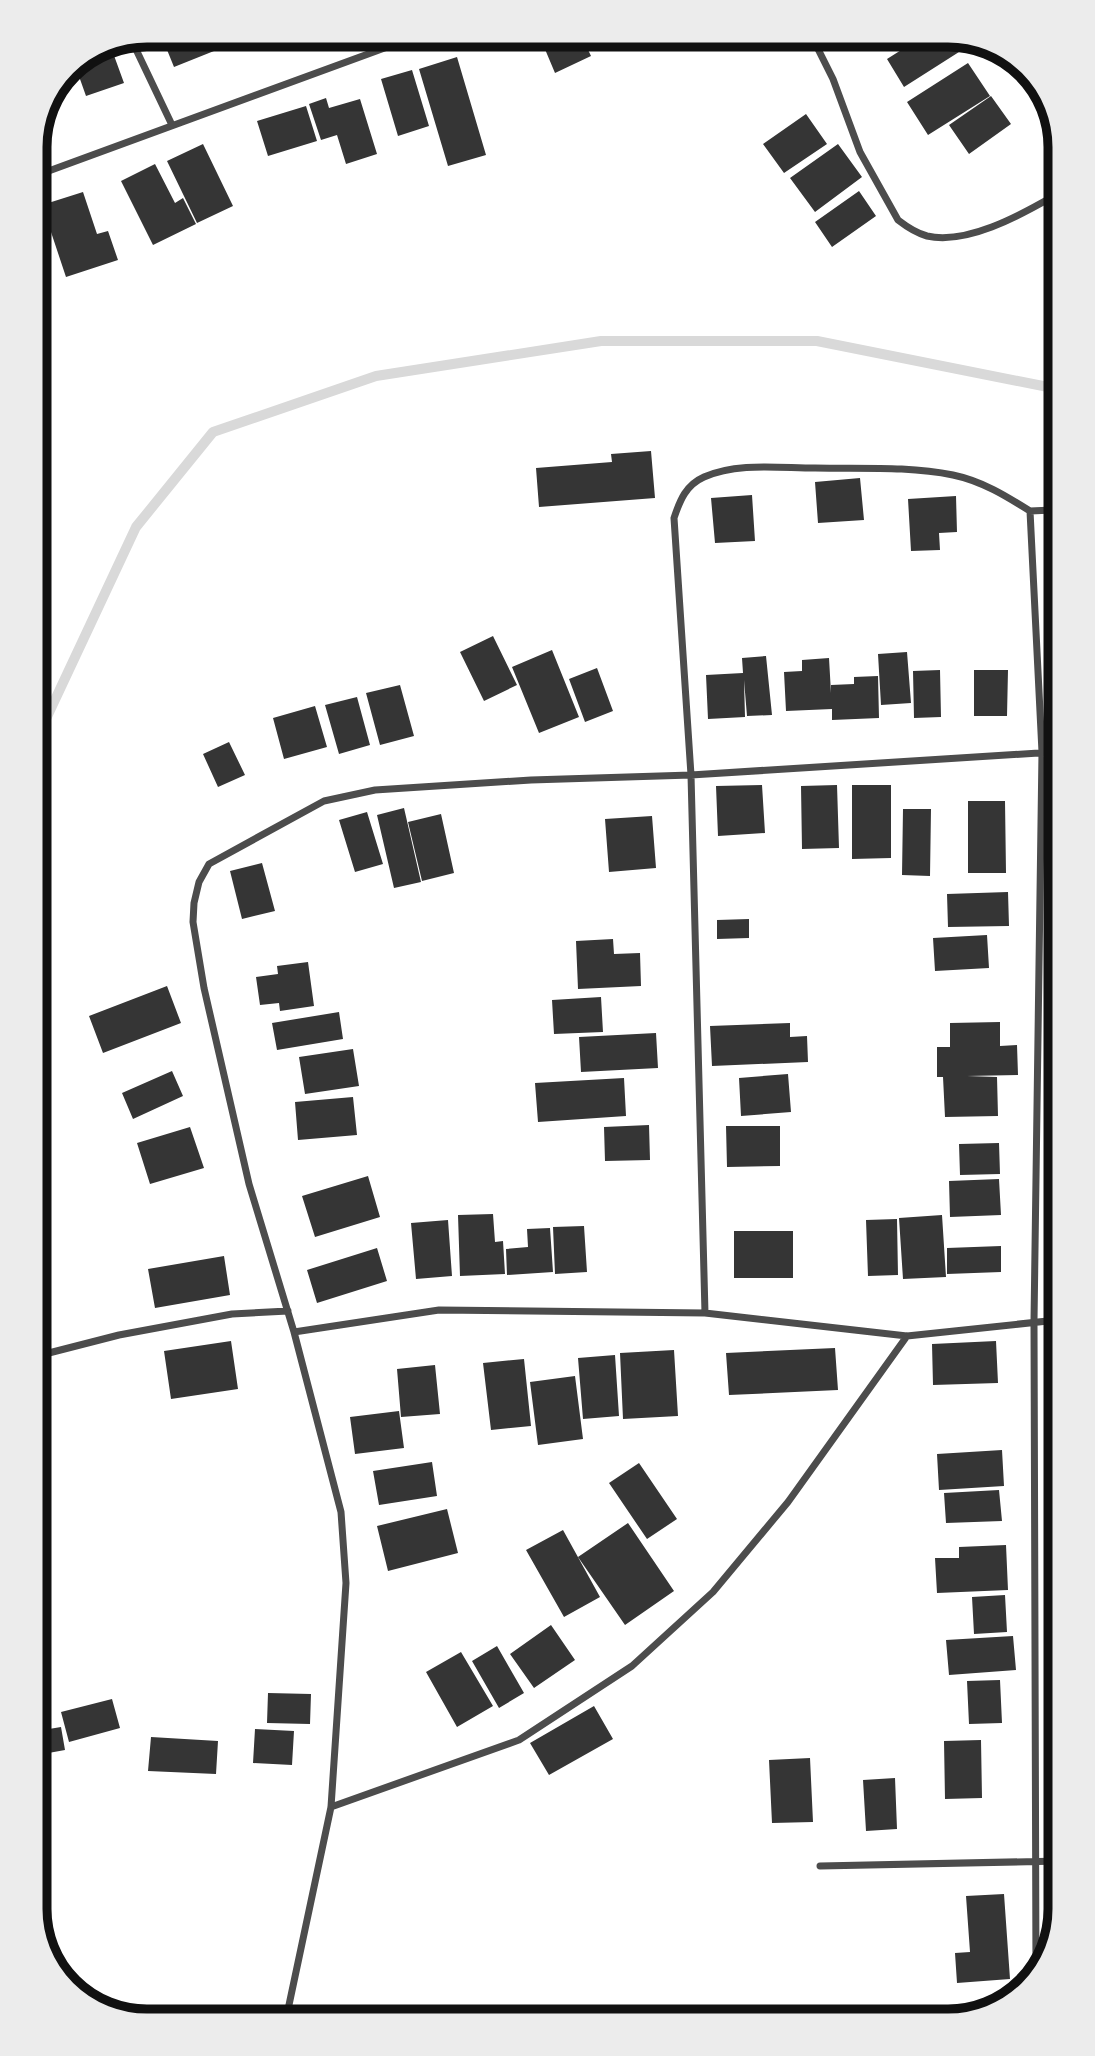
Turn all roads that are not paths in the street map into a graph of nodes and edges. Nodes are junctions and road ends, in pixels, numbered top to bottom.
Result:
1 (387, 47) edge
2 (817, 47) edge
3 (135, 48) edge
4 (172, 125) junction
5 (47, 172) edge
6 (1048, 199) edge
7 (1048, 510) edge
8 (1030, 511) junction
9 (1042, 752) junction
10 (1048, 752) edge
11 (691, 775) junction
12 (288, 1311) junction
13 (705, 1313) junction
14 (1048, 1320) edge
15 (1034, 1321) junction
16 (295, 1332) junction
17 (908, 1336) junction
18 (47, 1353) edge
19 (331, 1807) junction
20 (1036, 1862) junction
21 (1048, 1862) edge
22 (820, 1866) dead end
23 (1036, 1955) edge
24 (288, 2009) edge

1 - 4 street
2 - 6 street
3 - 4 street
4 - 5 street
7 - 8 street
8 - 9 street
8 - 11 street
9 - 10 street
9 - 11 street
9 - 15 street
11 - 12 street
11 - 13 street
12 - 16 street
12 - 18 street
13 - 16 street
13 - 17 street
14 - 15 street
15 - 17 street
15 - 20 street
16 - 19 street
17 - 19 street
19 - 24 street
20 - 21 street
20 - 22 street
20 - 23 street

